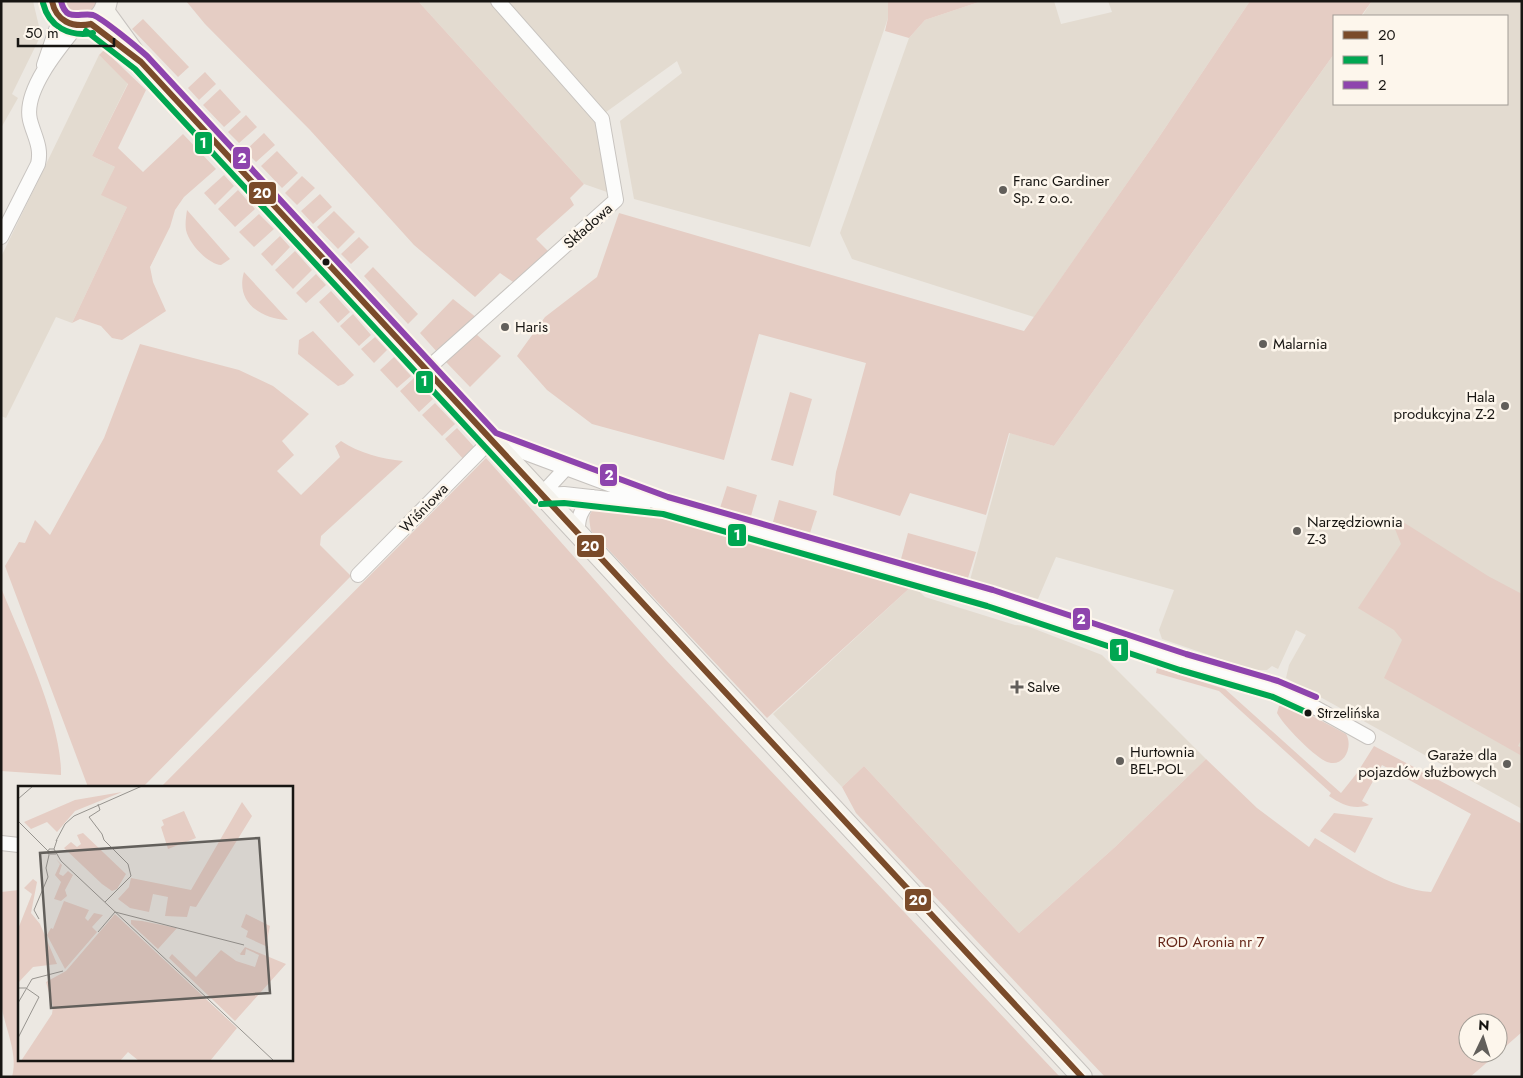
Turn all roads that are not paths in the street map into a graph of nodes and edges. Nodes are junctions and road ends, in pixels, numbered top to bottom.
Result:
1 (498, 1) edge
2 (82, 14) edge
3 (1, 237) edge
4 (426, 370) junction
5 (491, 440) junction
6 (566, 467) junction
7 (541, 495) junction
8 (593, 497) junction
9 (665, 505) junction
10 (578, 535) junction
11 (358, 575) dead end
12 (1368, 737) dead end
13 (1, 843) edge
14 (18, 845) edge
15 (1082, 1077) edge

1 - 4 street, Składowa
2 - 3 street
2 - 4 main road
4 - 5 main road
5 - 6 street
5 - 7 main road
5 - 11 street, Wiśniowa
6 - 7 street
6 - 9 street
7 - 8 street
7 - 10 main road
8 - 9 street
8 - 10 street
9 - 12 street
10 - 15 main road
13 - 14 street

